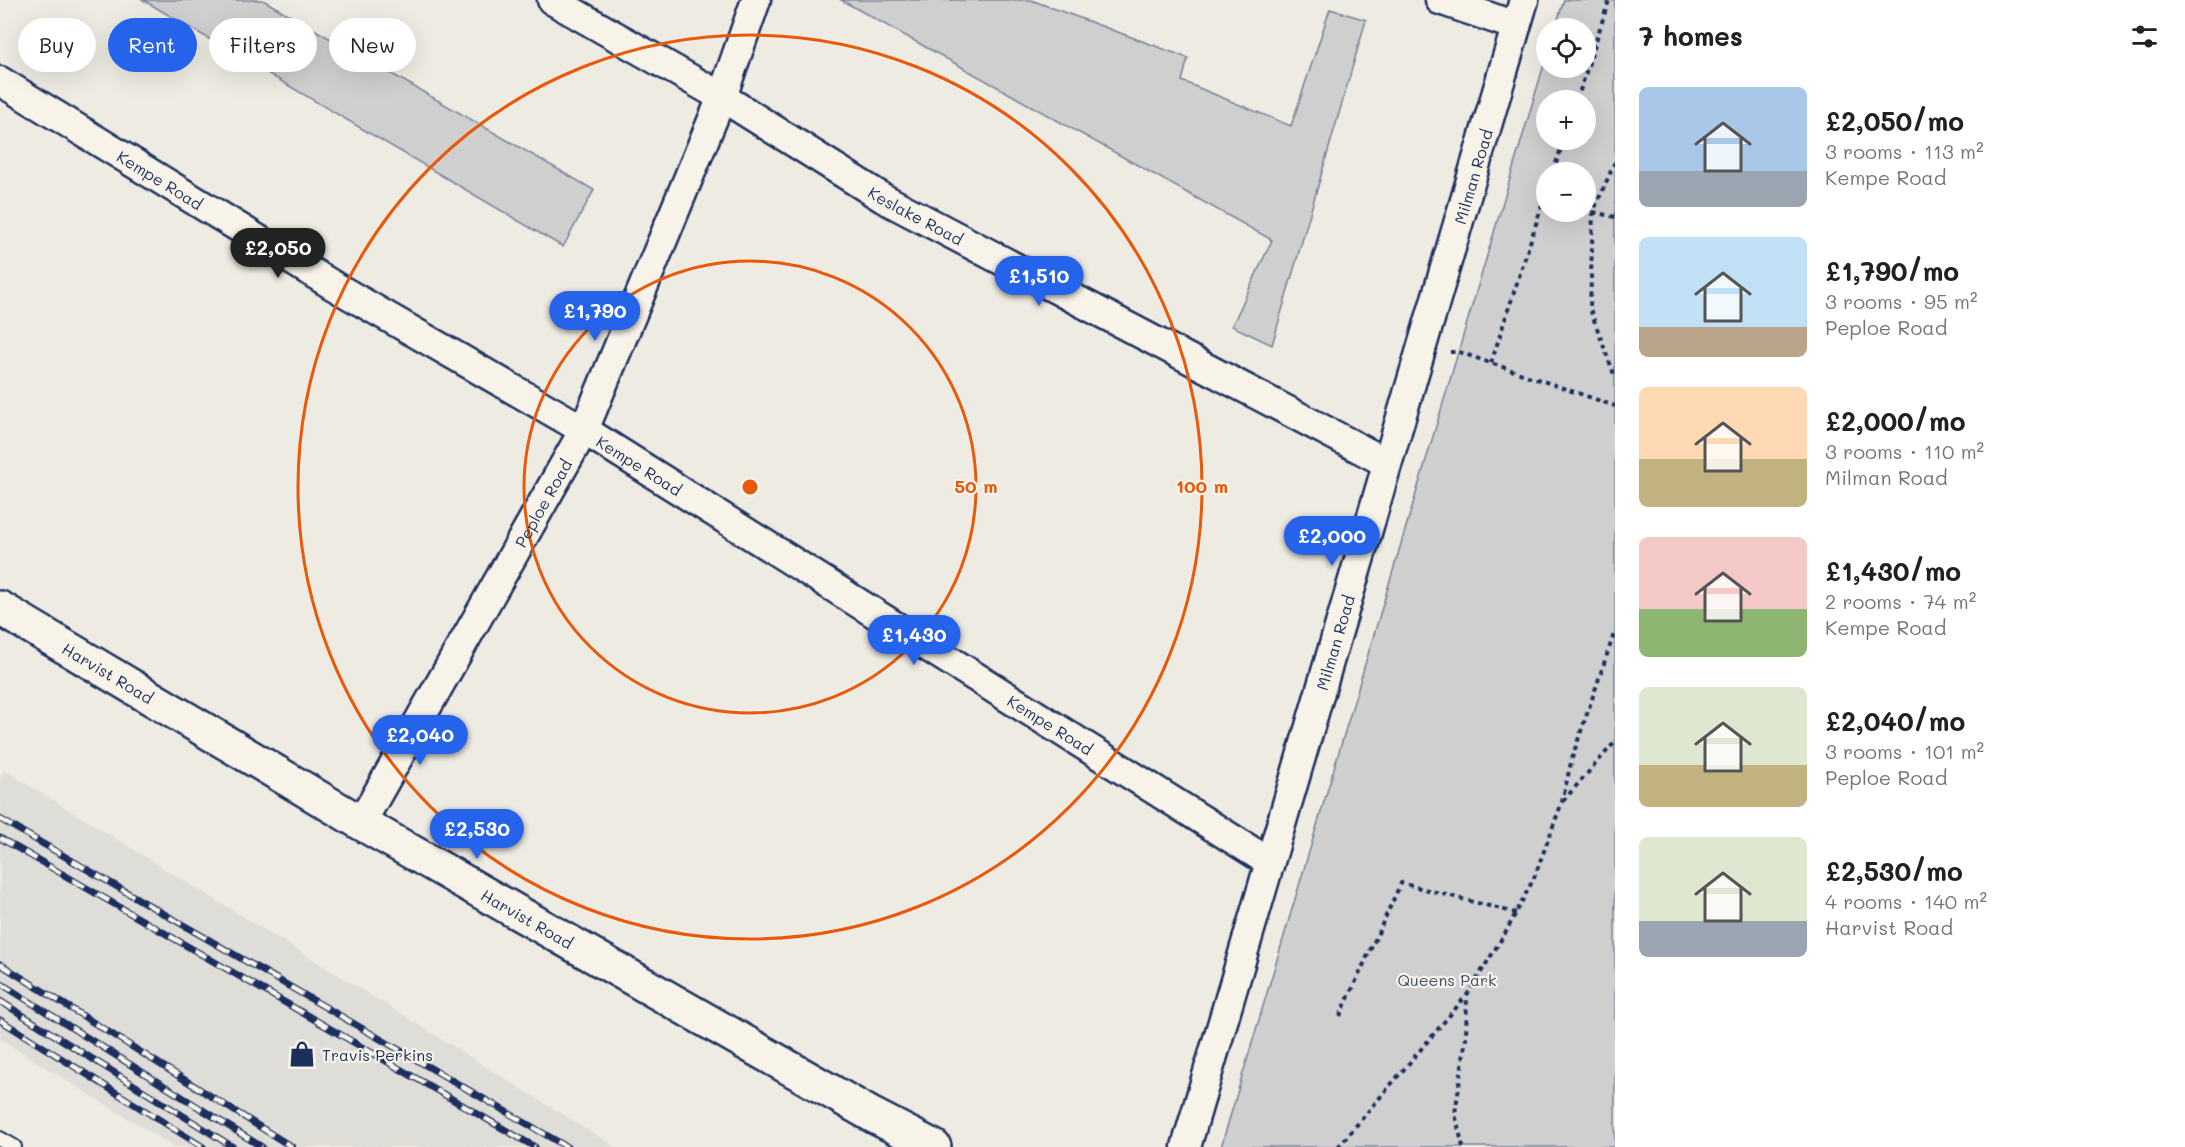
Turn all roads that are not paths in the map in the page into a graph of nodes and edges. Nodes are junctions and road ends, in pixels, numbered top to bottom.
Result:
1 (552, 0) edge
2 (756, 0) edge
3 (1440, 0) edge
4 (1520, 13) edge
5 (0, 81) edge
6 (722, 97) junction
7 (584, 430) junction
8 (1387, 463) junction
9 (0, 608) edge
10 (361, 823) junction
11 (1269, 862) junction
12 (0, 1139) edge
13 (14, 1147) edge
14 (934, 1147) edge
15 (1186, 1147) edge

1 - 6 street, Keslake Road
2 - 6 street, Peploe Road
3 - 4 street
4 - 8 street, Milman Road
5 - 7 street, Kempe Road
6 - 7 street, Peploe Road
6 - 8 street, Keslake Road
7 - 10 street, Peploe Road
7 - 11 street, Kempe Road
8 - 11 street, Milman Road
9 - 10 main road, Harvist Road
10 - 14 main road, Harvist Road
11 - 15 street, Milman Road
12 - 13 lane

